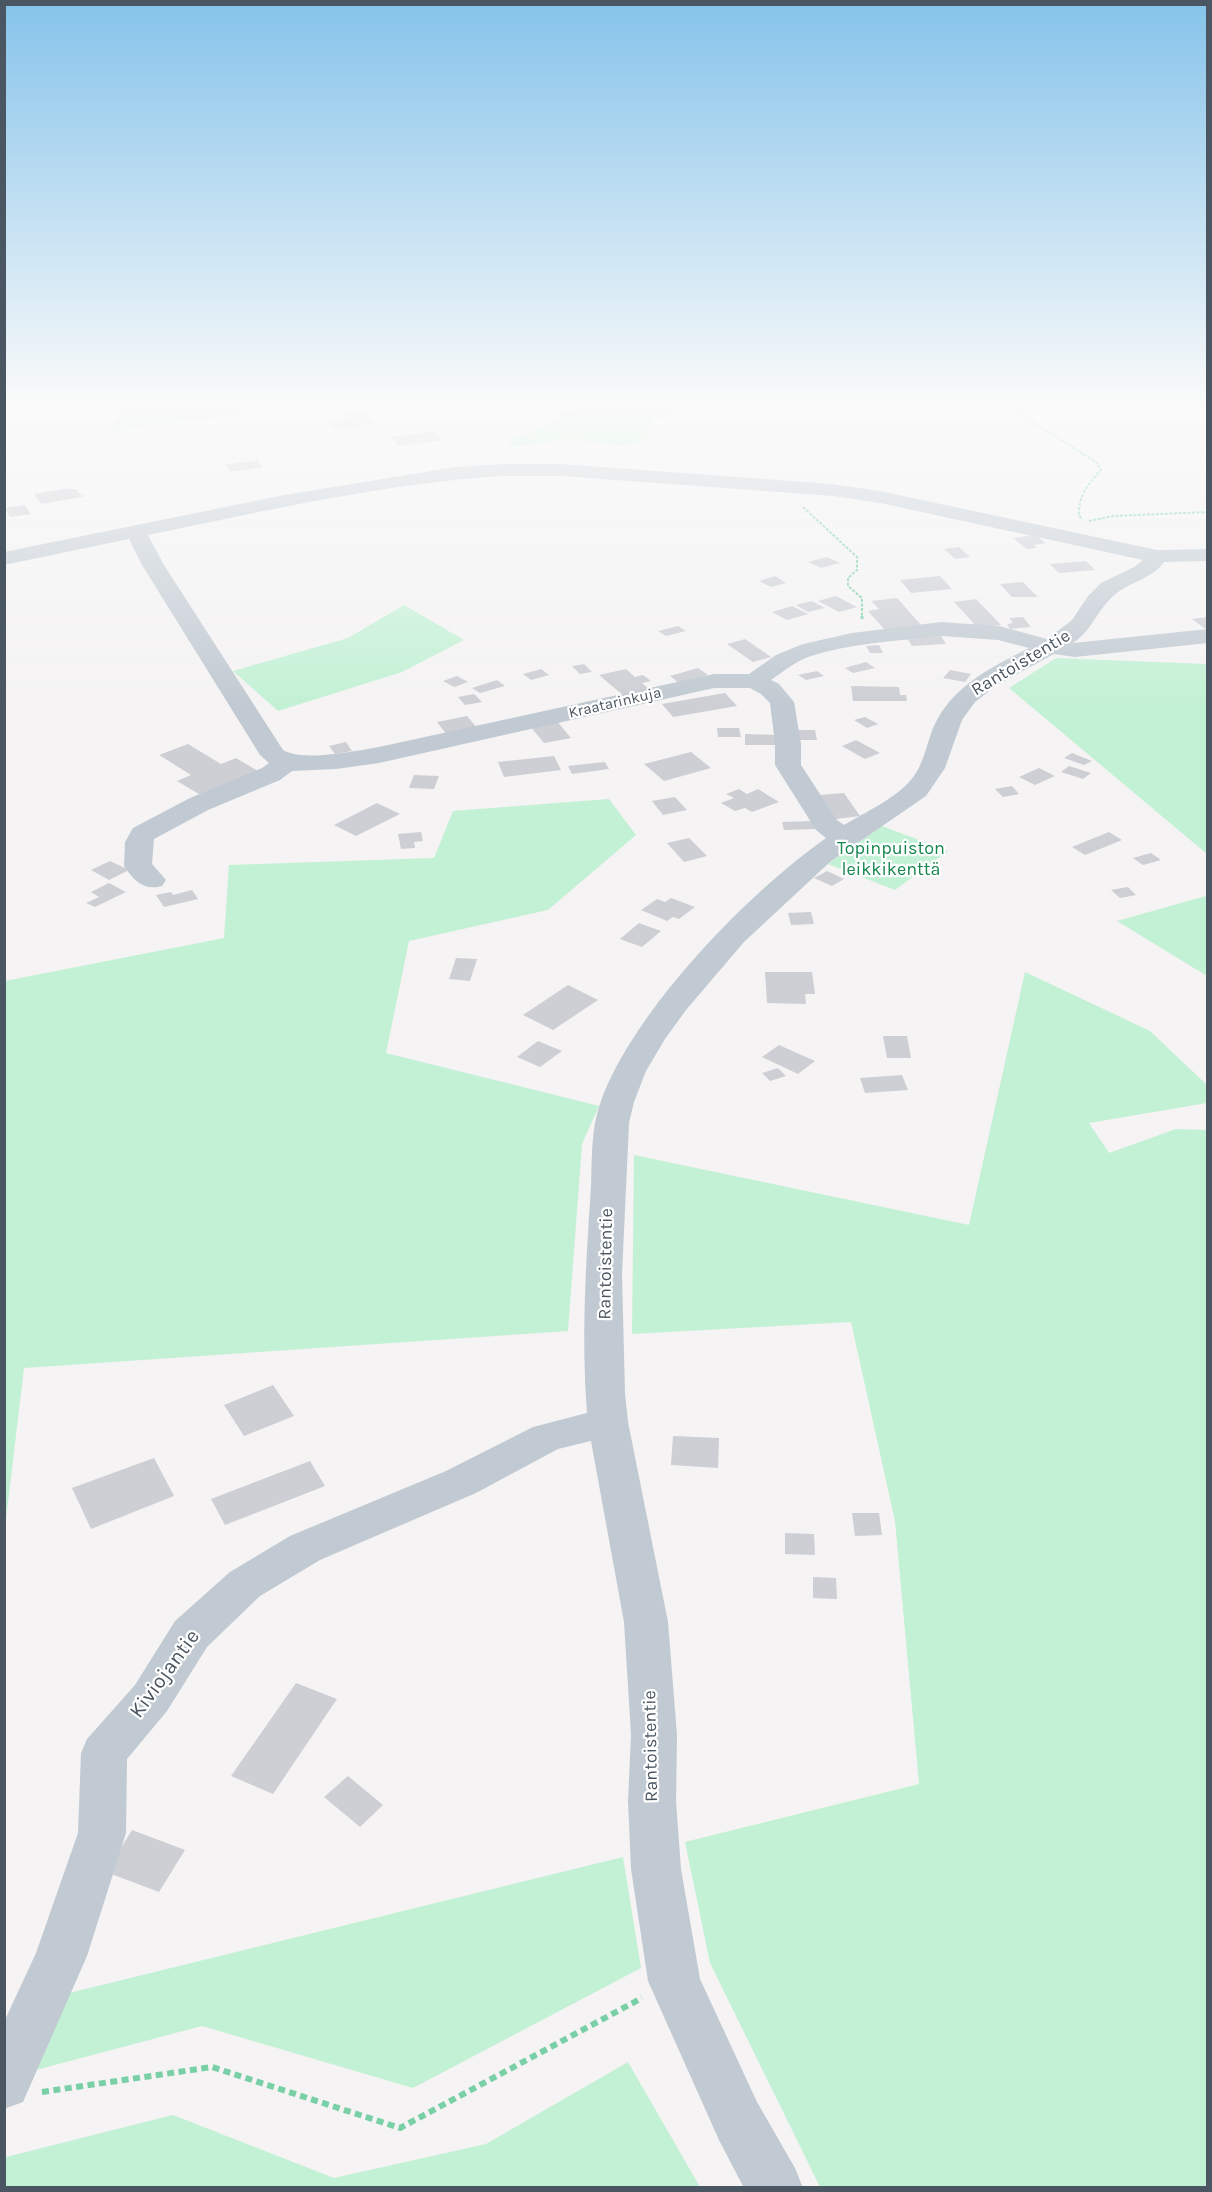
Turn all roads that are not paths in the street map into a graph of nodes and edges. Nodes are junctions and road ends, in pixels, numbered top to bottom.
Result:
1 (283, 501) edge
2 (901, 501) edge
3 (136, 532) junction
4 (1157, 555) junction
5 (1208, 555) edge
6 (4, 560) edge
7 (1208, 636) edge
8 (1048, 646) junction
9 (754, 681) junction
10 (286, 763) junction
11 (844, 839) junction
12 (152, 880) dead end
13 (608, 1422) junction
14 (22, 2088) edge
15 (775, 2187) edge

1 - 3 street
2 - 4 street
3 - 6 street
3 - 10 street
4 - 5 street
4 - 8 street, Rantoistentie
7 - 8 street
8 - 9 street
8 - 11 street, Rantoistentie
9 - 10 street, Kraatarinkuja
9 - 11 street
10 - 12 street, Kraatarinkuja
11 - 13 street, Rantoistentie
13 - 14 street, Kiviojantie
13 - 15 street, Rantoistentie

